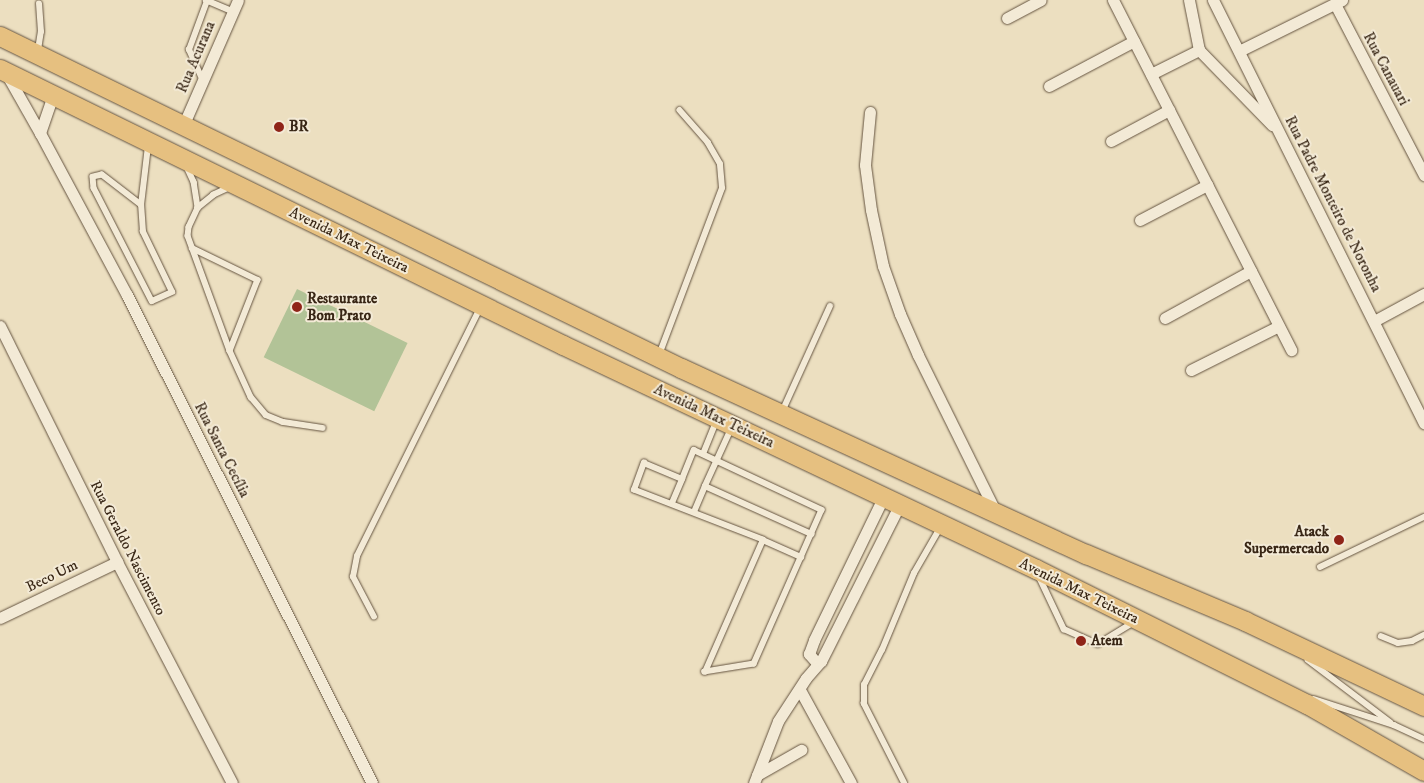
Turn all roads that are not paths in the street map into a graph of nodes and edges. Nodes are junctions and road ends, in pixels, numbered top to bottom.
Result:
1 (207, 0) edge
2 (1041, 0) edge
3 (1113, 0) edge
4 (1189, 0) edge
5 (1213, 0) edge
6 (1339, 2) edge
7 (39, 4) dead end
8 (235, 5) edge
9 (1007, 18) dead end
10 (0, 36) edge
11 (1134, 41) junction
12 (1199, 50) junction
13 (1239, 52) junction
14 (37, 55) junction
15 (3, 71) edge
16 (1151, 74) junction
17 (202, 79) junction
18 (1049, 86) dead end
19 (53, 95) junction
20 (1169, 110) junction
21 (680, 111) dead end
22 (870, 112) dead end
23 (183, 126) junction
24 (40, 132) junction
25 (1281, 134) junction
26 (1112, 141) dead end
27 (149, 142) junction
28 (182, 158) junction
29 (1424, 175) edge
30 (1207, 185) junction
31 (236, 186) junction
32 (141, 205) junction
33 (198, 208) junction
34 (1140, 220) dead end
35 (192, 248) junction
36 (1251, 271) junction
37 (1424, 294) edge
38 (482, 304) junction
39 (830, 306) dead end
40 (1165, 318) dead end
41 (1374, 321) junction
42 (0, 326) edge
43 (1279, 326) junction
44 (1291, 350) dead end
45 (230, 351) junction
46 (658, 358) junction
47 (1191, 370) dead end
48 (781, 414) junction
49 (726, 422) junction
50 (1424, 423) edge
51 (323, 428) dead end
52 (703, 454) junction
53 (717, 460) junction
54 (682, 479) junction
55 (705, 486) junction
56 (892, 500) junction
57 (672, 503) junction
58 (694, 512) junction
59 (996, 512) junction
60 (1424, 517) edge
61 (942, 524) junction
62 (812, 534) junction
63 (762, 540) junction
64 (801, 557) junction
65 (117, 562) junction
66 (1320, 567) dead end
67 (1036, 569) junction
68 (374, 617) dead end
69 (0, 618) edge
70 (1138, 620) junction
71 (1424, 635) edge
72 (1276, 636) junction
73 (1381, 636) dead end
74 (809, 654) junction
75 (821, 661) junction
76 (806, 678) junction
77 (1265, 683) junction
78 (800, 690) junction
79 (1424, 706) edge
80 (1394, 725) junction
81 (1424, 740) edge
82 (801, 750) dead end
83 (1423, 770) edge
84 (756, 779) edge
85 (232, 783) edge
86 (372, 783) edge
87 (851, 783) edge
88 (904, 783) edge

1 - 8 lane
1 - 17 lane
2 - 9 street
3 - 11 street
4 - 12 street
5 - 13 street, Rua Padre Monteiro de Noronha
6 - 13 street
6 - 29 street, Rua Canauari
7 - 14 lane
8 - 17 street, Rua Acurana
10 - 14 main road, Avenida Max Teixeira
11 - 16 street
11 - 18 street
12 - 16 street
12 - 25 street
13 - 25 street, Rua Padre Monteiro de Noronha
14 - 23 main road, Avenida Max Teixeira
15 - 19 main road, Avenida Max Teixeira
15 - 24 street, Rua Santa Cecília
16 - 20 street
17 - 23 street, Rua Acurana
19 - 24 street
19 - 27 main road, Avenida Max Teixeira
20 - 26 street
20 - 30 street
21 - 46 lane
22 - 59 street
23 - 46 main road, Avenida Max Teixeira
24 - 86 street, Rua Santa Cecília
25 - 41 street, Rua Padre Monteiro de Noronha
27 - 28 main road, Avenida Max Teixeira
27 - 32 lane
28 - 31 main road, Avenida Max Teixeira
28 - 33 lane
30 - 34 street
30 - 36 street
31 - 33 lane
31 - 38 main road, Avenida Max Teixeira
32 - 32 lane
33 - 35 lane
35 - 45 lane
35 - 45 lane
36 - 40 street
36 - 43 street
37 - 41 street
38 - 49 main road, Avenida Max Teixeira
38 - 68 lane
39 - 48 lane
41 - 50 street, Rua Padre Monteiro de Noronha
42 - 65 street, Rua Geraldo Nascimento
43 - 44 street
43 - 47 street
45 - 51 lane
46 - 48 main road, Avenida Max Teixeira
48 - 59 main road, Avenida Max Teixeira
49 - 52 lane
49 - 53 lane
49 - 56 main road, Avenida Max Teixeira
52 - 53 lane
52 - 54 lane
53 - 55 lane
53 - 62 lane
54 - 57 lane
54 - 57 lane
55 - 58 lane
55 - 62 lane
56 - 61 main road, Avenida Max Teixeira
56 - 74 street
56 - 75 street
57 - 58 lane
58 - 63 lane
59 - 72 main road, Avenida Max Teixeira
60 - 66 lane
61 - 67 main road, Avenida Max Teixeira
61 - 88 lane
62 - 64 lane
63 - 64 lane
63 - 64 lane
65 - 69 street, Beco Um
65 - 85 street, Rua Geraldo Nascimento
67 - 70 main road, Avenida Max Teixeira
67 - 70 lane
70 - 77 main road, Avenida Max Teixeira
71 - 73 lane
72 - 79 main road, Avenida Max Teixeira
72 - 80 lane
74 - 75 street
74 - 76 street
75 - 76 street
76 - 78 street
77 - 80 lane
77 - 83 main road, Avenida Max Teixeira
78 - 84 street
78 - 87 street
80 - 81 lane
82 - 84 street

